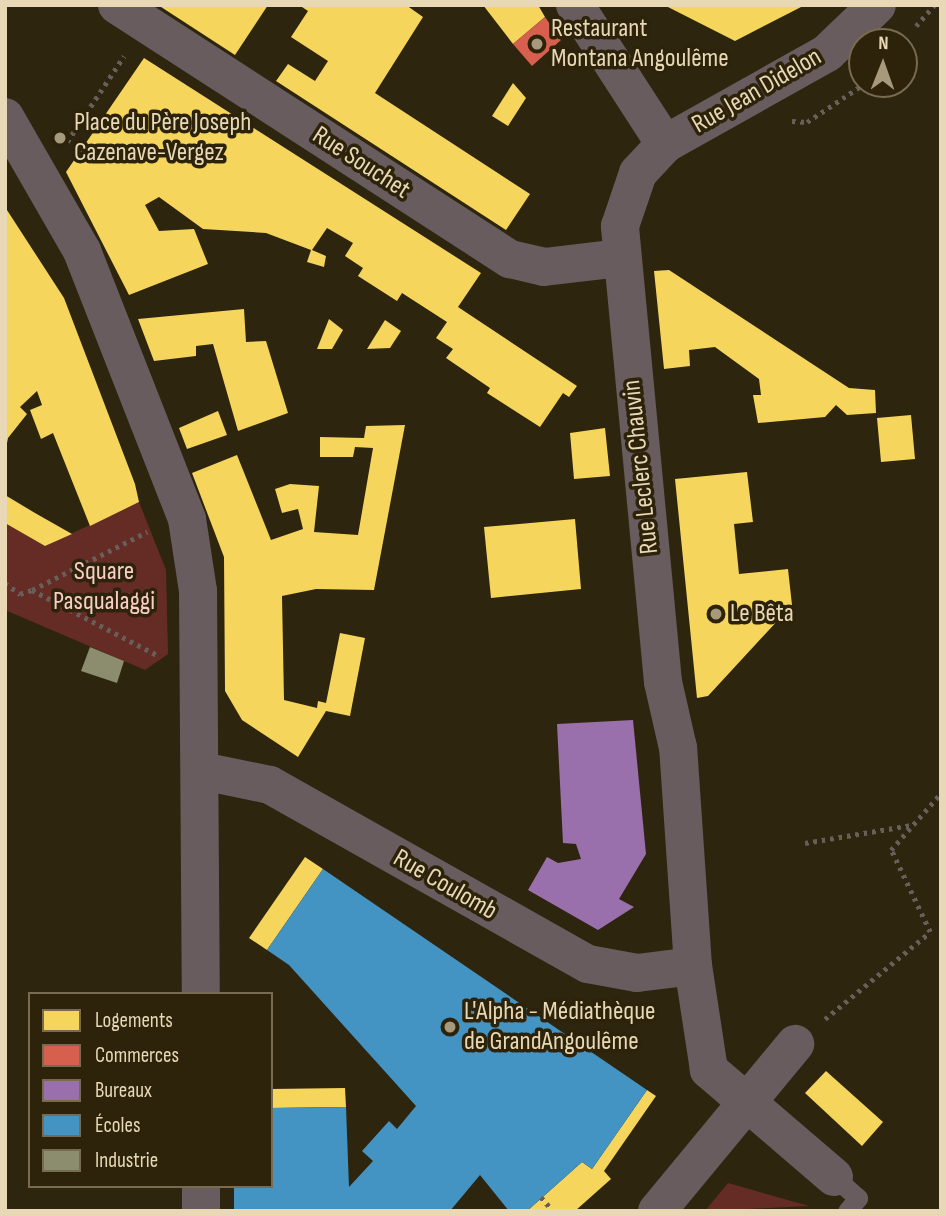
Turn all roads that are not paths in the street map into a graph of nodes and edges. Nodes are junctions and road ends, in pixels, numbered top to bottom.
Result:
1 (575, 5) edge
2 (877, 5) edge
3 (131, 14) edge
4 (5, 117) edge
5 (665, 144) junction
6 (621, 258) junction
7 (202, 771) junction
8 (693, 966) junction
9 (201, 992) edge
10 (795, 1044) road end
11 (747, 1103) junction
12 (201, 1188) edge
13 (841, 1194) edge
14 (201, 1211) edge
15 (657, 1211) edge

1 - 5 street
2 - 5 street, Rue Jean Didelon
3 - 6 street, Rue Souchet
4 - 7 street
5 - 6 street, Rue Leclerc Chauvin
6 - 8 street, Rue Leclerc Chauvin
7 - 8 street, Rue Coulomb
7 - 9 street
8 - 11 street, Rue Leclerc Chauvin
10 - 11 street
11 - 13 street
11 - 15 street
12 - 14 street

